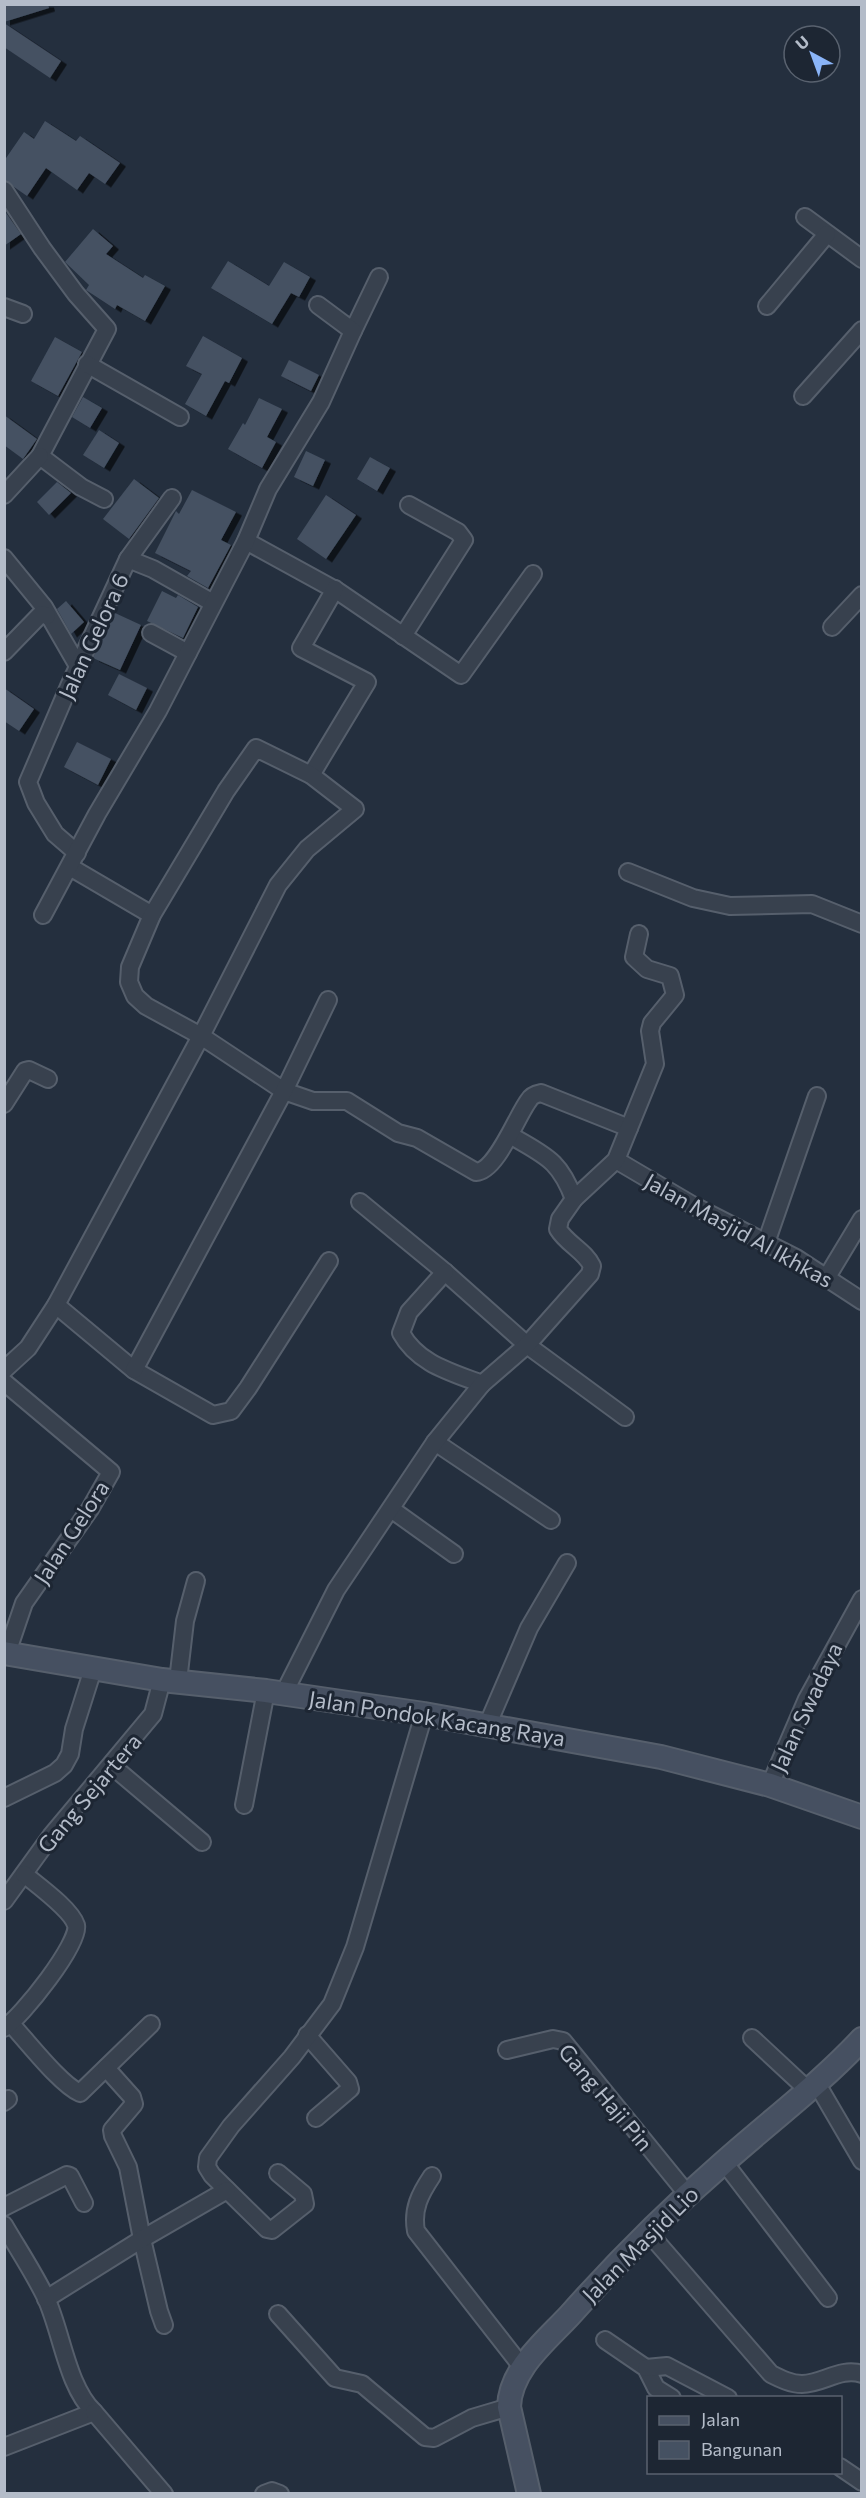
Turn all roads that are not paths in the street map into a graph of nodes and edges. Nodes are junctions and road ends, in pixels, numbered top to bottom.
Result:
1 (4, 190) edge
2 (805, 217) dead end
3 (827, 234) junction
4 (861, 259) edge
5 (379, 277) dead end
6 (318, 305) dead end
7 (767, 306) dead end
8 (4, 307) edge
9 (23, 314) dead end
10 (861, 330) edge
11 (353, 331) junction
12 (87, 364) junction
13 (803, 396) dead end
14 (180, 417) dead end
15 (40, 456) junction
16 (4, 495) edge
17 (172, 498) dead end
18 (104, 499) dead end
19 (409, 505) dead end
20 (246, 541) junction
21 (4, 558) edge
22 (128, 559) junction
23 (532, 574) dead end
24 (335, 589) junction
25 (861, 595) edge
26 (213, 603) junction
27 (47, 616) junction
28 (832, 627) dead end
29 (151, 633) dead end
30 (403, 636) junction
31 (4, 652) edge
32 (188, 653) junction
33 (78, 666) junction
34 (310, 775) junction
35 (73, 860) junction
36 (628, 872) dead end
37 (43, 915) dead end
38 (152, 915) junction
39 (861, 924) edge
40 (639, 934) dead end
41 (328, 1000) dead end
42 (201, 1036) junction
43 (48, 1079) dead end
44 (284, 1091) junction
45 (817, 1096) dead end
46 (4, 1104) edge
47 (629, 1128) junction
48 (510, 1135) junction
49 (616, 1160) junction
50 (574, 1199) junction
51 (360, 1202) dead end
52 (861, 1219) edge
53 (766, 1243) junction
54 (329, 1261) dead end
55 (445, 1272) junction
56 (827, 1277) junction
57 (861, 1301) edge
58 (56, 1305) junction
59 (527, 1345) junction
60 (4, 1370) edge
61 (134, 1370) junction
62 (4, 1382) edge
63 (482, 1384) junction
64 (625, 1417) dead end
65 (435, 1442) junction
66 (391, 1509) junction
67 (551, 1520) dead end
68 (454, 1554) dead end
69 (567, 1563) dead end
70 (196, 1581) dead end
71 (861, 1599) edge
72 (6, 1653) edge
73 (93, 1669) junction
74 (170, 1681) junction
75 (275, 1692) junction
76 (424, 1714) junction
77 (487, 1726) junction
78 (111, 1766) junction
79 (770, 1785) junction
80 (4, 1798) edge
81 (244, 1805) dead end
82 (861, 1817) edge
83 (202, 1842) dead end
84 (24, 1874) junction
85 (4, 1901) edge
86 (151, 2024) dead end
87 (8, 2026) edge
88 (307, 2035) junction
89 (752, 2038) dead end
90 (861, 2039) edge
91 (507, 2050) dead end
92 (106, 2068) junction
93 (813, 2087) junction
94 (316, 2118) dead end
95 (861, 2161) edge
96 (724, 2162) junction
97 (278, 2173) dead end
98 (432, 2176) dead end
99 (227, 2190) junction
100 (688, 2195) junction
101 (84, 2203) dead end
102 (4, 2207) edge
103 (4, 2225) edge
104 (648, 2232) junction
105 (142, 2239) junction
106 (828, 2298) dead end
107 (46, 2299) junction
108 (278, 2314) dead end
109 (164, 2325) dead end
110 (605, 2340) dead end
111 (522, 2367) junction
112 (646, 2368) junction
113 (861, 2374) edge
114 (670, 2396) edge
115 (726, 2396) edge
116 (509, 2408) junction
117 (94, 2412) junction
118 (4, 2447) edge
119 (842, 2469) edge
120 (861, 2483) edge
121 (164, 2493) edge
122 (264, 2493) edge
123 (280, 2493) edge
124 (529, 2493) edge
125 (853, 2493) edge

1 - 12 street
2 - 3 street
3 - 4 street
3 - 7 street
5 - 11 street
6 - 11 street
8 - 9 street
10 - 13 street
11 - 20 street
12 - 14 street
12 - 15 street
15 - 16 street
15 - 18 street
17 - 22 street, Jalan Gelora 6
19 - 30 street
20 - 24 street
20 - 26 street
21 - 27 street
22 - 26 street
22 - 33 street, Jalan Gelora 6
23 - 30 street
24 - 30 street
24 - 34 street
25 - 28 street
26 - 32 street
27 - 31 street
27 - 33 street
29 - 32 street
32 - 35 street
33 - 35 street, Jalan Gelora 6
34 - 38 street
34 - 42 street
35 - 37 street
35 - 38 street
36 - 39 street
38 - 42 street
40 - 47 street
41 - 44 street
42 - 44 street
42 - 58 street
43 - 46 street
44 - 48 street
44 - 61 street
45 - 53 street
47 - 48 street
47 - 49 street
48 - 50 street
49 - 50 street
49 - 53 street, Jalan Masjid Al Ikhkas
50 - 59 street
51 - 55 street
52 - 56 street
53 - 56 street, Jalan Masjid Al Ikhkas
54 - 61 street
55 - 59 street
55 - 63 street
56 - 57 street, Jalan Masjid Al Ikhkas
58 - 60 street
58 - 61 street
59 - 63 street
59 - 64 street
62 - 72 street, Jalan Gelora
63 - 65 street
65 - 66 street
65 - 67 street
66 - 68 street
66 - 75 street
69 - 77 street
70 - 74 street, Gang Sejartera
71 - 79 street, Jalan Swadaya
72 - 73 main road, Jalan Pondok Kacang Raya
73 - 74 main road, Jalan Pondok Kacang Raya
73 - 80 street
74 - 75 main road, Jalan Pondok Kacang Raya
74 - 78 street, Gang Sejartera
75 - 76 main road, Jalan Pondok Kacang Raya
75 - 81 street
76 - 77 main road, Jalan Pondok Kacang Raya
76 - 88 street
77 - 79 main road, Jalan Pondok Kacang Raya
78 - 83 street
78 - 84 street, Gang Sejartera
79 - 82 main road, Jalan Pondok Kacang Raya
84 - 85 street, Gang Sejartera
84 - 87 street
86 - 92 street
87 - 92 street
88 - 94 street
88 - 99 street
89 - 93 street
90 - 93 main road, Jalan Masjid Lio
91 - 100 street, Gang Haji Pin
92 - 105 street
93 - 95 street
93 - 96 main road, Jalan Masjid Lio
96 - 100 main road, Jalan Masjid Lio
96 - 106 street
97 - 99 street
98 - 111 street
99 - 105 street
100 - 104 main road, Jalan Masjid Lio
101 - 102 street
103 - 107 street
104 - 111 main road, Jalan Masjid Lio
104 - 113 street
105 - 107 street
105 - 109 street
107 - 117 street
108 - 116 street
110 - 112 street
111 - 116 main road, Jalan Masjid Lio
112 - 114 street
112 - 115 street
116 - 124 main road, Jalan Masjid Lio
117 - 118 street
117 - 121 street
119 - 120 street
120 - 125 street
122 - 123 street

